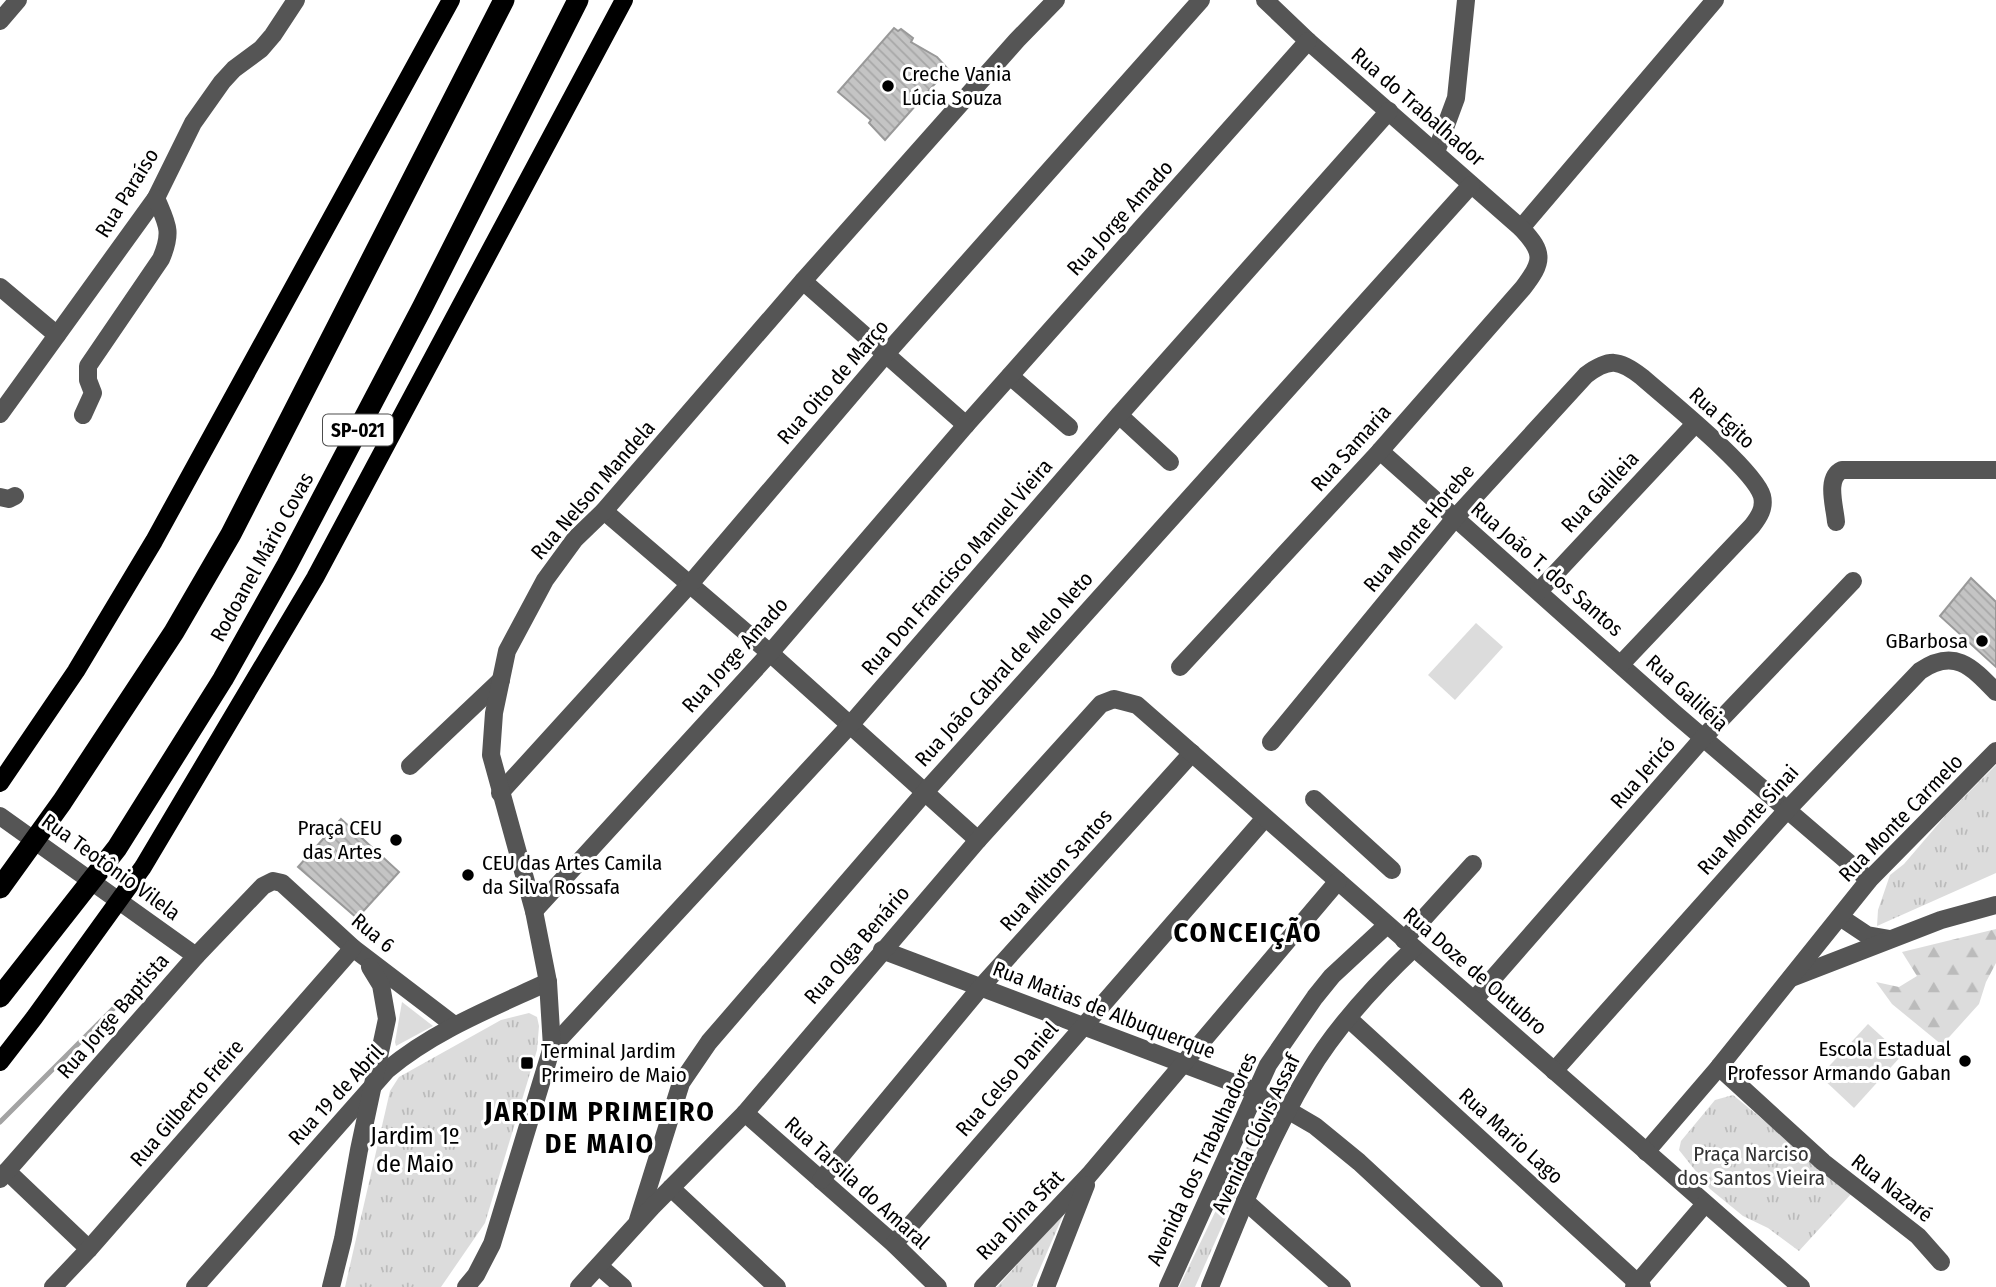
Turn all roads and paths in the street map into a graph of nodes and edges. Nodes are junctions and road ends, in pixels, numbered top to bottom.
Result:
1 (18, 0) edge
2 (296, 0) edge
3 (451, 0) edge
4 (504, 0) edge
5 (578, 0) edge
6 (624, 0) edge
7 (1056, 0) edge
8 (1201, 0) edge
9 (1265, 0) edge
10 (1466, 0) edge
11 (1715, 0) edge
12 (0, 21) edge
13 (1308, 41) junction
14 (1389, 111) junction
15 (1436, 152) junction
16 (1471, 185) junction
17 (156, 198) junction
18 (1521, 228) junction
19 (1538, 250) joint
20 (803, 281) junction
21 (0, 287) edge
22 (57, 335) junction
23 (886, 355) junction
24 (1616, 362) joint
25 (1010, 376) junction
26 (0, 414) edge
27 (83, 415) dead end
28 (1119, 415) junction
29 (1695, 424) junction
30 (966, 425) junction
31 (1069, 427) dead end
32 (1380, 451) junction
33 (1170, 462) dead end
34 (1996, 470) edge
35 (604, 511) junction
36 (1455, 519) junction
37 (1836, 522) dead end
38 (1752, 526) joint
39 (1853, 581) dead end
40 (690, 583) junction
41 (1539, 591) junction
42 (770, 653) junction
43 (1620, 664) junction
44 (1181, 667) dead end
45 (501, 680) junction
46 (1996, 692) edge
47 (1114, 699) joint
48 (851, 724) junction
49 (1703, 738) junction
50 (1271, 742) dead end
51 (1996, 751) edge
52 (1192, 753) junction
53 (410, 765) dead end
54 (0, 783) edge
55 (925, 792) junction
56 (500, 793) junction
57 (1314, 799) dead end
58 (1787, 810) junction
59 (0, 816) edge
60 (1265, 818) junction
61 (978, 839) junction
62 (1473, 864) dead end
63 (1392, 870) dead end
64 (1868, 880) junction
65 (1338, 881) junction
66 (263, 886) joint
67 (0, 888) edge
68 (1994, 908) edge
69 (534, 911) junction
70 (1840, 917) junction
71 (1387, 925) junction
72 (1910, 932) junction
73 (1409, 944) junction
74 (882, 950) junction
75 (359, 953) junction
76 (196, 956) junction
77 (1791, 978) junction
78 (548, 982) junction
79 (981, 987) junction
80 (0, 997) edge
81 (1474, 1000) junction
82 (1349, 1019) junction
83 (454, 1025) junction
84 (1083, 1025) junction
85 (552, 1047) junction
86 (0, 1062) edge
87 (1182, 1064) junction
88 (1719, 1067) junction
89 (1554, 1071) junction
90 (372, 1088) junction
91 (1255, 1091) junction
92 (1288, 1110) junction
93 (745, 1113) junction
94 (1646, 1152) junction
95 (3, 1175) edge
96 (1089, 1175) junction
97 (821, 1180) junction
98 (671, 1188) junction
99 (1245, 1201) junction
100 (1705, 1204) junction
101 (636, 1224) junction
102 (894, 1244) junction
103 (89, 1249) junction
104 (1941, 1262) dead end
105 (599, 1266) junction
106 (329, 1283) edge
107 (1638, 1285) edge
108 (53, 1287) edge
109 (195, 1287) edge
110 (466, 1287) edge
111 (579, 1287) edge
112 (623, 1287) edge
113 (777, 1287) edge
114 (938, 1287) edge
115 (983, 1287) edge
116 (1046, 1287) edge
117 (1168, 1287) edge
118 (1210, 1287) edge
119 (1342, 1287) edge
120 (1494, 1287) edge
121 (1801, 1287) edge

1 - 12 street
2 - 17 street, Rua Paraíso
3 - 54 main road
4 - 67 highway, Rodoanel Mário Covas / SP-021
5 - 80 highway, Rodoanel Mário Covas / SP-021
6 - 86 main road
7 - 20 street, Rua Nelson Mandela
8 - 23 street, Rua Oito de Março
9 - 13 street, Rua do Trabalhador
10 - 15 street
11 - 18 street
13 - 14 street, Rua do Trabalhador
13 - 25 street, Rua Jorge Amado
14 - 15 street, Rua do Trabalhador
14 - 28 street, Rua Don Francisco Manuel Vieira
15 - 16 street, Rua do Trabalhador
16 - 18 street, Rua do Trabalhador
16 - 55 street, Rua João Cabral de Melo Neto
17 - 22 street, Rua Paraíso
17 - 27 street
18 - 19 street, Rua do Trabalhador
19 - 32 street, Rua Samaria
20 - 23 street
20 - 35 street, Rua Nelson Mandela
21 - 22 street
22 - 26 street, Rua Paraíso
23 - 30 street
23 - 40 street, Rua Oito de Março
24 - 29 street, Rua Egito
24 - 36 street, Rua Monte Horebe
25 - 30 street, Rua Jorge Amado
25 - 31 street
28 - 33 street
28 - 48 street, Rua Don Francisco Manuel Vieira
29 - 38 street, Rua Egito
29 - 41 street, Rua Galileia
30 - 42 street, Rua Jorge Amado
32 - 36 street, Rua João T. dos Santos
32 - 44 street, Rua Samaria
34 - 37 street
35 - 40 street
35 - 45 street, Rua Nelson Mandela
36 - 41 street, Rua João T. dos Santos
36 - 50 street, Rua Monte Horebe
38 - 43 street, Rua Galiléia
39 - 49 street, Rua Jericó
40 - 42 street
40 - 56 street, Rua Oito de Março
41 - 43 street, Rua João T. dos Santos
42 - 48 street
42 - 69 street, Rua Jorge Amado
43 - 49 street, Rua Galiléia
45 - 53 street
45 - 56 street, Rua Nelson Mandela
46 - 58 street, Rua Monte Sinai
47 - 52 street, Rua Doze de Outubro
47 - 61 street, Rua Olga Benário
48 - 55 street
48 - 85 street, Rua Don Francisco Manuel Vieira
49 - 58 street, Rua Galiléia
49 - 81 street, Rua Jericó
51 - 64 street, Rua Monte Carmelo
52 - 60 street, Rua Doze de Outubro
52 - 79 street, Rua Milton Santos
55 - 61 street
55 - 101 street, Rua João Cabral de Melo Neto
56 - 69 street, Rua Nelson Mandela
57 - 63 street
58 - 64 street, Rua Galiléia
58 - 89 street, Rua Monte Sinai
59 - 76 street, Rua Teotônio Vilela
60 - 65 street, Rua Doze de Outubro
60 - 84 street, Rua Celso Daniel
61 - 74 street, Rua Olga Benário
62 - 73 street, Avenida Clóvis Assaf
64 - 70 street, Rua Monte Carmelo
65 - 71 street, Rua Doze de Outubro
65 - 87 street, Rua Dina Sfat
66 - 75 street, Rua 6
66 - 76 street, Rua Jorge Baptista
68 - 72 street
69 - 78 street, Rua Nelson Mandela
70 - 72 street
70 - 77 street, Rua Monte Carmelo
71 - 73 street, Rua Doze de Outubro
71 - 91 street, Avenida dos Trabalhadores
72 - 77 street
73 - 81 street, Rua Doze de Outubro
73 - 82 street, Avenida Clóvis Assaf
74 - 79 street, Rua Matias de Albuquerque
74 - 93 street, Rua Olga Benário
75 - 83 street, Rua 6
75 - 90 street
75 - 103 street, Rua Gilberto Freire
76 - 95 street, Rua Jorge Baptista
77 - 88 street, Rua Monte Carmelo
78 - 83 street, Rua 19 de Abril
78 - 85 street, Rua Nelson Mandela
79 - 84 street, Rua Matias de Albuquerque
79 - 97 street, Rua Milton Santos
81 - 89 street, Rua Doze de Outubro
82 - 92 street, Avenida Clóvis Assaf
82 - 107 street, Rua Mario Lago
83 - 90 street, Rua 19 de Abril
84 - 87 street, Rua Matias de Albuquerque
84 - 102 street, Rua Celso Daniel
85 - 110 street, Rua Nelson Mandela
87 - 91 street, Rua Matias de Albuquerque
87 - 96 street, Rua Dina Sfat
88 - 94 street, Rua Monte Carmelo
88 - 104 street, Rua Nazaré
89 - 94 street, Rua Doze de Outubro
90 - 106 street
90 - 109 street, Rua 19 de Abril
91 - 92 street, Rua Matias de Albuquerque
91 - 117 street, Avenida dos Trabalhadores
92 - 99 street, Avenida Clóvis Assaf
92 - 120 street, Rua Matias de Albuquerque
93 - 97 street, Rua Tarsila do Amaral
93 - 98 street, Rua Olga Benário
94 - 100 street, Rua Doze de Outubro
95 - 103 street
96 - 115 street, Rua Dina Sfat
96 - 116 street, Rua Dina Sfat
97 - 102 street, Rua Tarsila do Amaral
98 - 101 street, Rua Olga Benário
98 - 113 street
99 - 118 street, Avenida Clóvis Assaf
99 - 119 street
100 - 107 street
100 - 121 street, Rua Doze de Outubro
101 - 105 street, Rua Olga Benário
102 - 114 street, Rua Tarsila do Amaral
103 - 108 street, Rua Gilberto Freire
105 - 111 street, Rua Olga Benário
105 - 112 street

